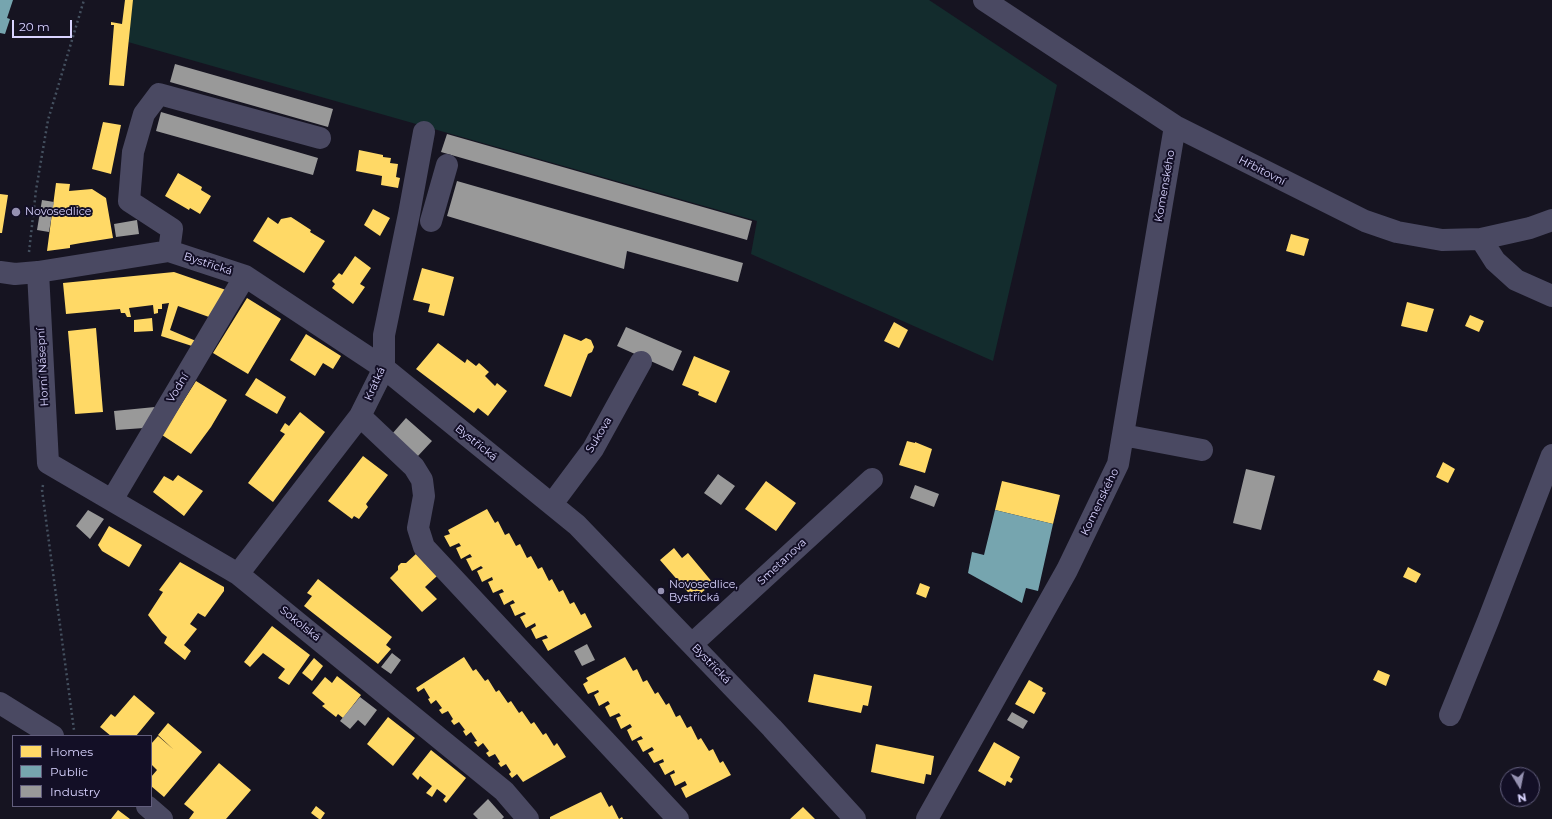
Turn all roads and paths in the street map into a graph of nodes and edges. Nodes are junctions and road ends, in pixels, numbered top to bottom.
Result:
1 (84, 0) edge
2 (984, 0) edge
3 (1175, 126) junction
4 (424, 132) dead end
5 (320, 138) dead end
6 (447, 165) dead end
7 (1552, 220) edge
8 (432, 221) dead end
9 (1481, 239) junction
10 (169, 251) junction
11 (0, 272) edge
12 (32, 272) junction
13 (245, 276) junction
14 (1552, 296) edge
15 (641, 362) dead end
16 (384, 368) junction
17 (360, 416) junction
18 (1123, 435) junction
19 (1202, 450) dead end
20 (1552, 455) edge
21 (48, 463) junction
22 (872, 479) dead end
23 (112, 500) junction
24 (552, 504) junction
25 (238, 574) junction
26 (692, 644) junction
27 (0, 703) edge
28 (1450, 715) dead end
29 (51, 735) edge
30 (74, 735) edge
31 (148, 807) edge
32 (162, 819) edge
33 (528, 819) edge
34 (678, 819) edge
35 (856, 819) edge
36 (927, 819) edge

1 - 12 path
2 - 3 street, Hřbitovní
3 - 9 street, Hřbitovní
3 - 18 street, Komenského
4 - 16 street, Krátká
5 - 10 street
6 - 8 street
7 - 9 street, Hřbitovní
9 - 14 street
10 - 12 street, Bystřická
10 - 13 street, Bystřická
11 - 12 street, Bystřická
12 - 21 street, Horní Násepní
13 - 16 street, Bystřická
13 - 23 street, Vodní
15 - 24 street, Sukova
16 - 17 street, Krátká
16 - 24 street, Bystřická
17 - 25 street, Krátká
17 - 34 street
18 - 19 street
18 - 36 street, Komenského
20 - 28 street
21 - 23 street, Sokolská
21 - 30 path
22 - 26 street, Smetanova
23 - 25 street, Sokolská
24 - 26 street, Bystřická
25 - 33 street, Sokolská
26 - 35 street, Bystřická
27 - 29 street
31 - 32 street

